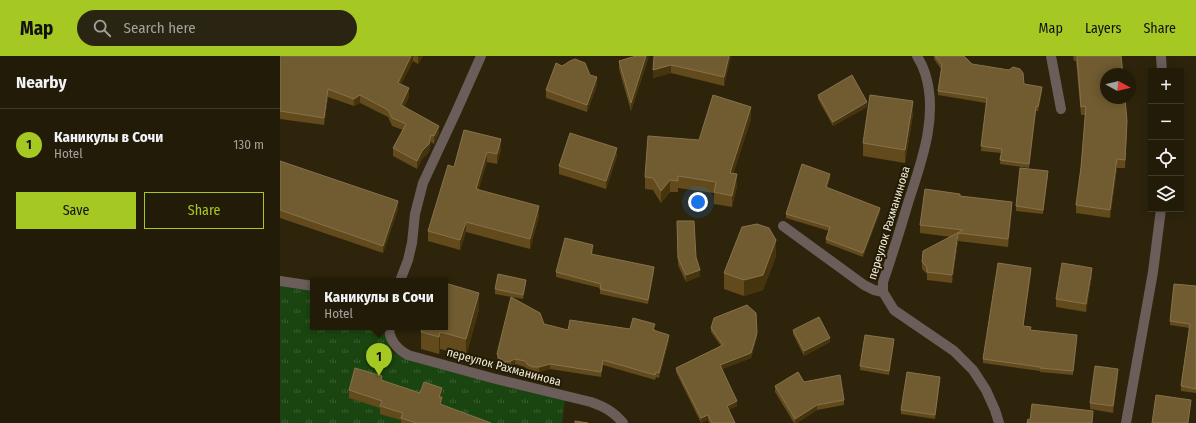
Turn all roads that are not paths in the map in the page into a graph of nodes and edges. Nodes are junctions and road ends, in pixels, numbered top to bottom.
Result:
1 (481, 56) edge
2 (917, 56) edge
3 (1051, 56) edge
4 (1161, 56) edge
5 (1162, 68) edge
6 (1061, 110) dead end
7 (1161, 212) edge
8 (783, 226) dead end
9 (401, 278) edge
10 (280, 281) edge
11 (310, 286) edge
12 (883, 292) junction
13 (390, 330) edge
14 (623, 423) edge
15 (999, 423) edge
16 (1126, 423) edge

1 - 9 street
2 - 12 street, переулок Рахманинова
3 - 6 street
4 - 5 street
7 - 16 street
8 - 12 street
10 - 11 street
12 - 15 street, переулок Рахманинова
13 - 14 street, переулок Рахманинова

